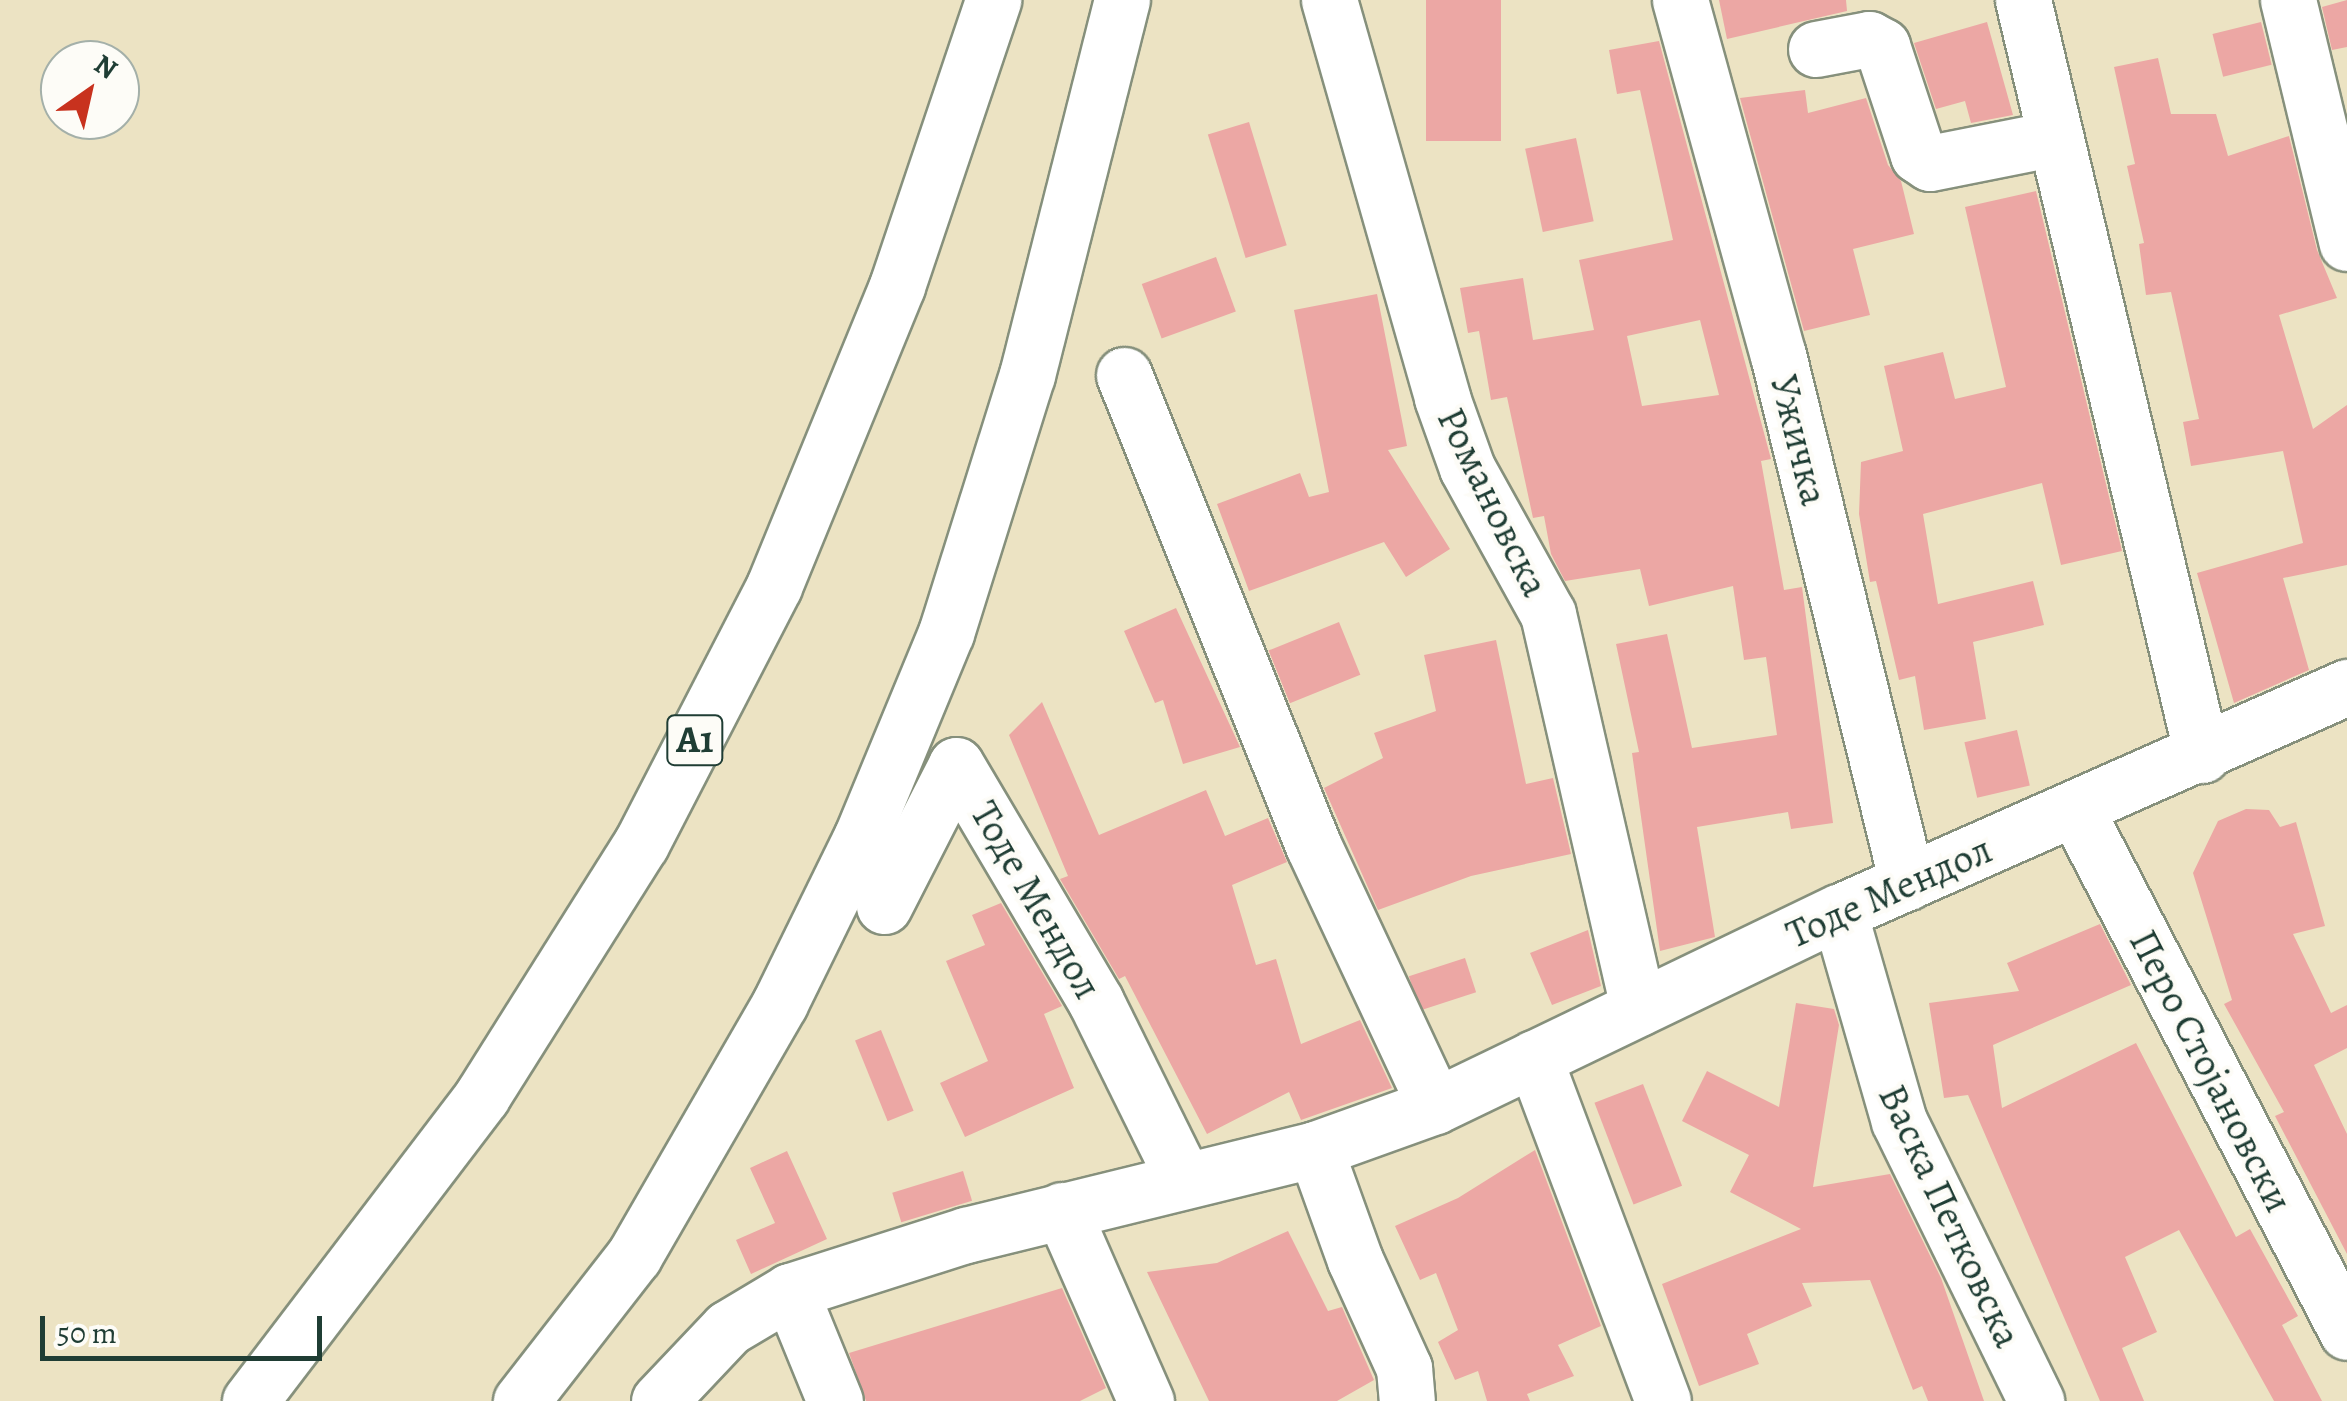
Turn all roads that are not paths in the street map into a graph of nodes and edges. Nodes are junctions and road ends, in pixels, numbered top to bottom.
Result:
1 (993, 0) edge
2 (1122, 0) edge
3 (1329, 0) edge
4 (1680, 0) edge
5 (2023, 0) edge
6 (2288, 0) edge
7 (1816, 49) dead end
8 (2056, 138) junction
9 (2347, 243) edge
10 (1124, 376) dead end
11 (2347, 687) edge
12 (2202, 755) junction
13 (2076, 810) junction
14 (1907, 882) junction
15 (884, 906) dead end
16 (1838, 912) junction
17 (1638, 1008) junction
18 (1534, 1058) junction
19 (1435, 1106) junction
20 (1316, 1148) junction
21 (1184, 1180) junction
22 (1062, 1210) junction
23 (790, 1291) junction
24 (2347, 1332) edge
25 (258, 1388) edge
26 (521, 1401) edge
27 (659, 1401) edge
28 (834, 1401) edge
29 (1146, 1401) edge
30 (1407, 1401) edge
31 (1664, 1401) edge
32 (2036, 1401) edge

1 - 25 main road, A1
2 - 26 main road
3 - 17 main road, Романовска
4 - 14 main road, Ужичка
5 - 8 main road
6 - 9 main road
7 - 8 main road
8 - 12 main road
10 - 19 main road
11 - 12 main road, Тоде Мендол
12 - 13 main road, Тоде Мендол
13 - 14 main road, Тоде Мендол
13 - 24 main road, Перо Стојановски
14 - 16 main road, Тоде Мендол
15 - 21 main road, Тоде Мендол
16 - 17 main road, Тоде Мендол
16 - 32 main road, Васка Петковска
17 - 18 main road, Тоде Мендол
18 - 19 main road, Тоде Мендол
18 - 31 main road
19 - 20 main road, Тоде Мендол
20 - 21 main road, Тоде Мендол
20 - 30 main road
21 - 22 main road, Тоде Мендол
22 - 23 main road, Тоде Мендол
22 - 29 main road
23 - 27 main road, Тоде Мендол
23 - 28 main road

